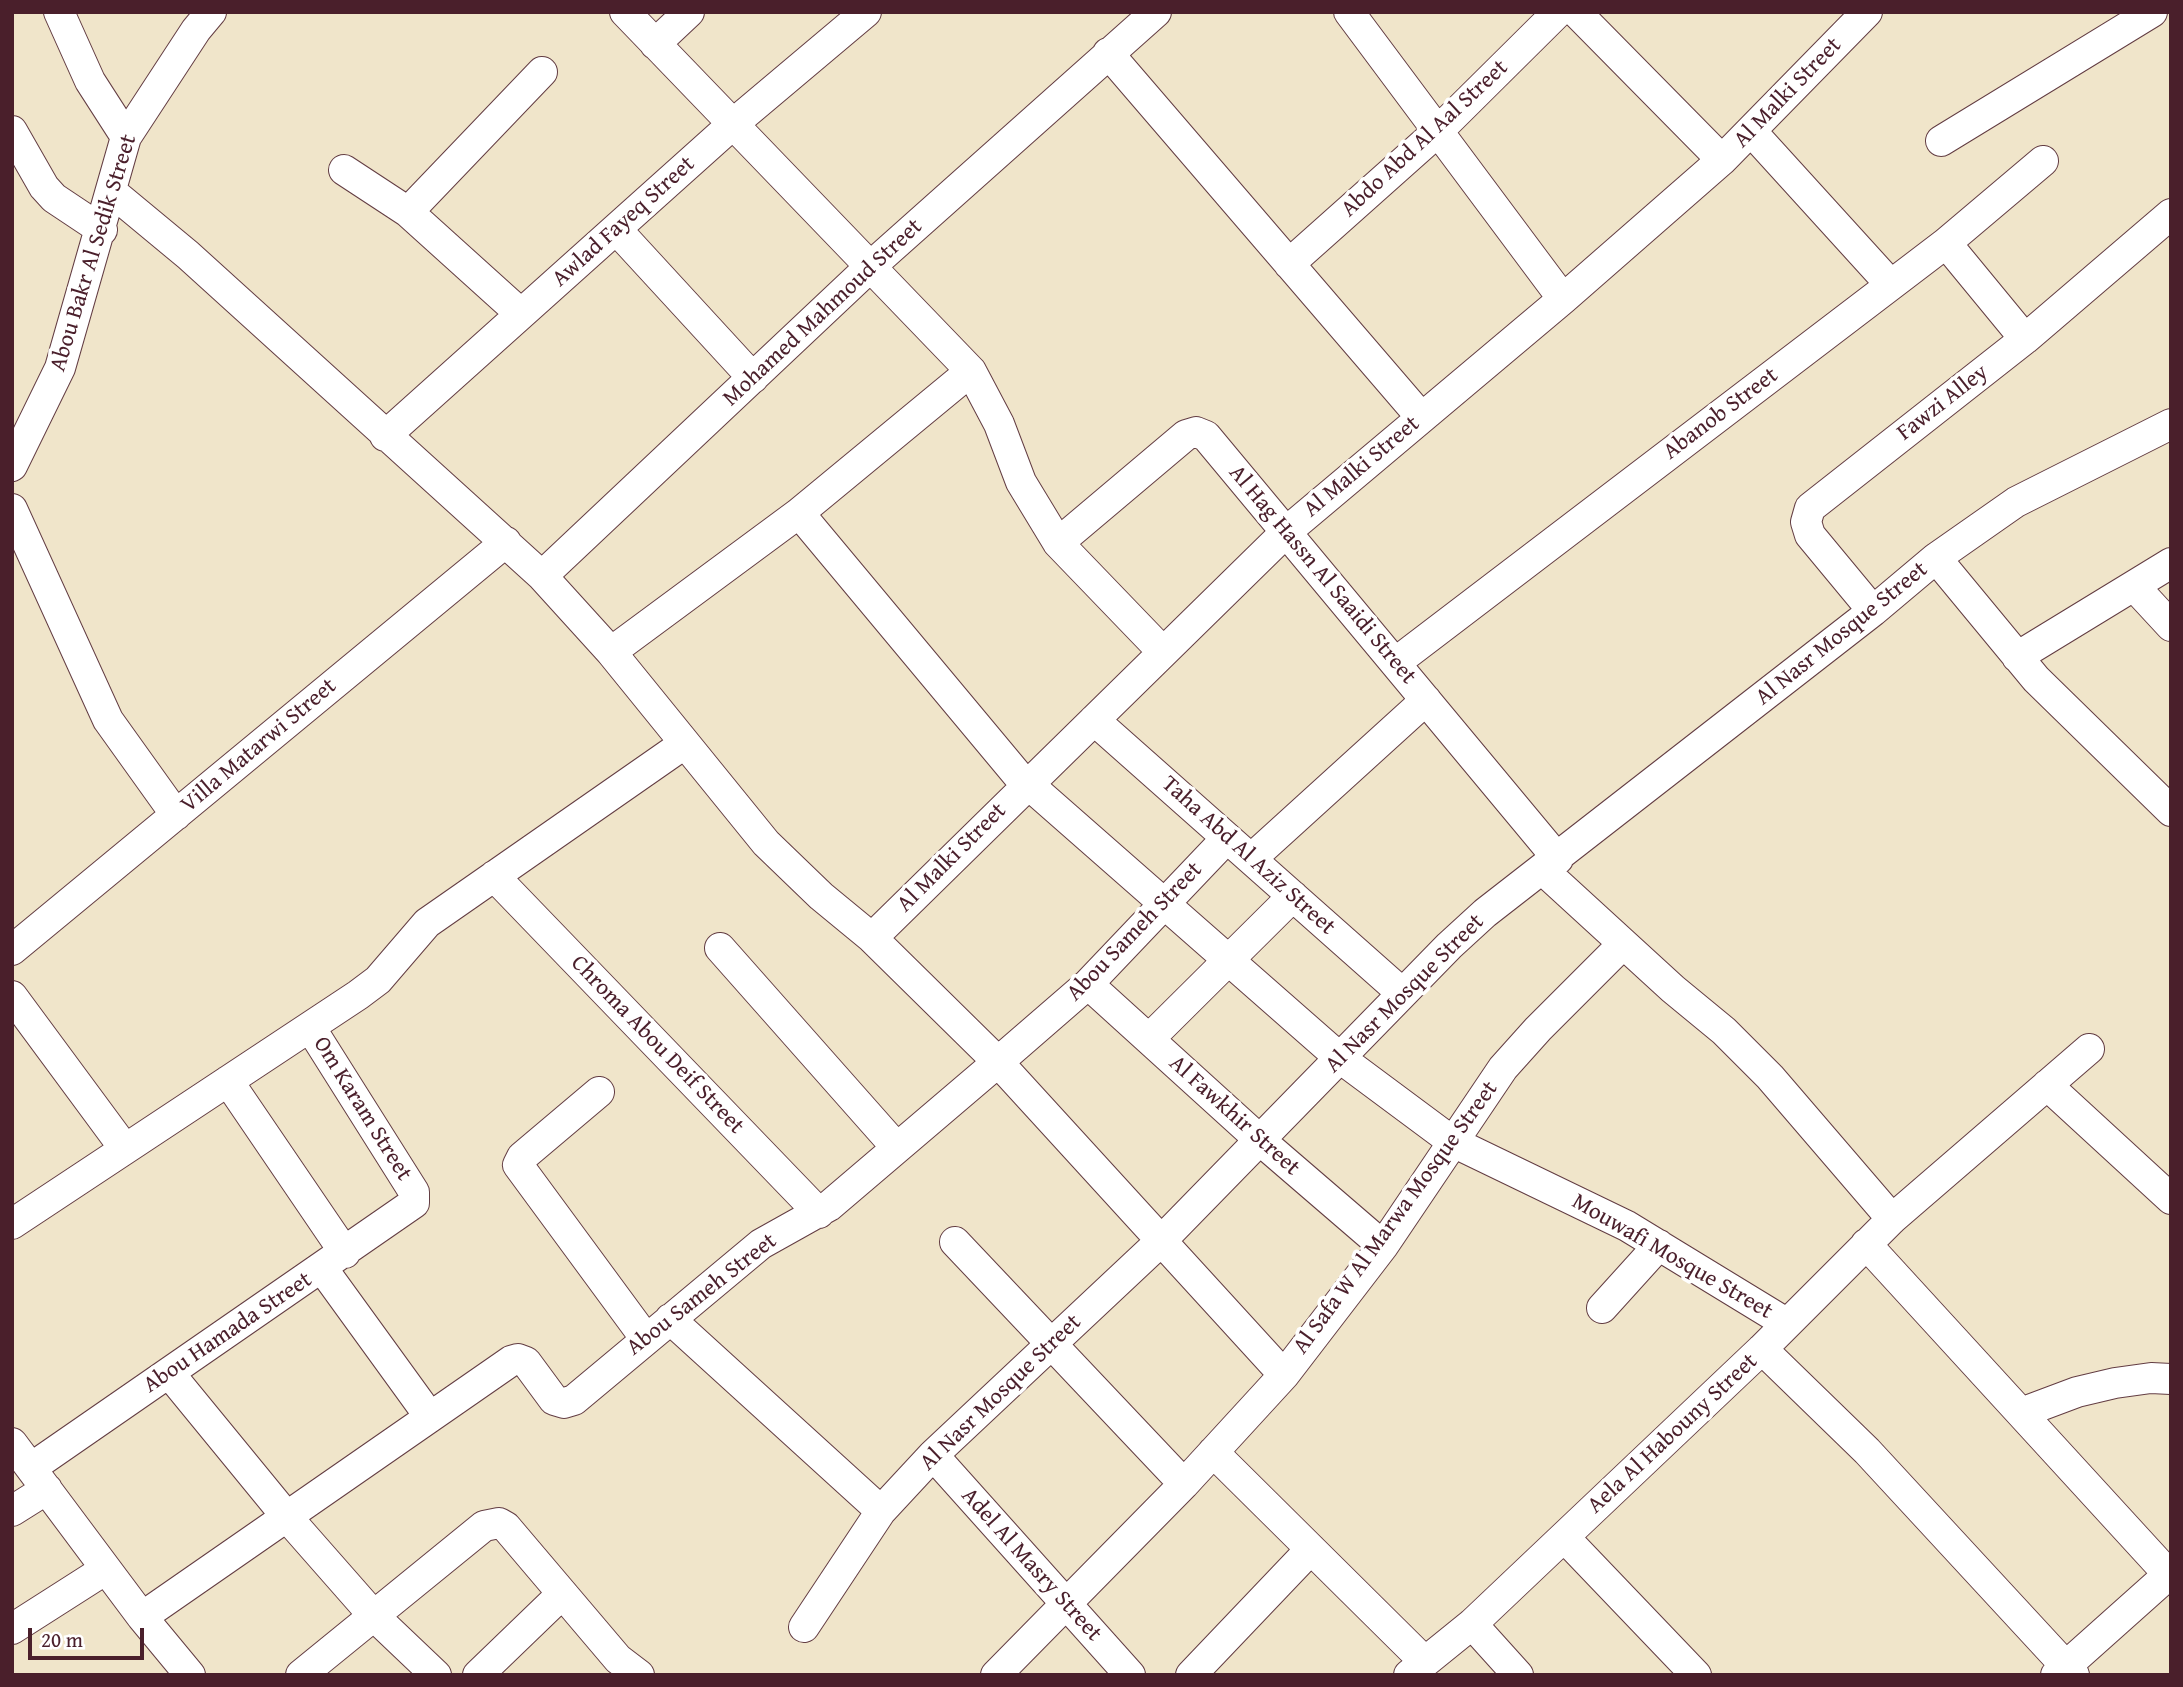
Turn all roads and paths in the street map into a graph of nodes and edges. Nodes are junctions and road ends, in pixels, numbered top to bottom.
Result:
1 (59, 12) edge
2 (211, 12) edge
3 (625, 12) edge
4 (689, 12) edge
5 (866, 12) edge
6 (1156, 12) edge
7 (1349, 12) edge
8 (1558, 12) edge
9 (1576, 12) edge
10 (1867, 12) edge
11 (2152, 12) edge
12 (655, 44) junction
13 (1108, 53) junction
14 (542, 72) dead end
15 (733, 124) junction
16 (12, 131) edge
17 (1751, 131) junction
18 (1436, 133) junction
19 (126, 137) junction
20 (1941, 141) dead end
21 (1722, 160) junction
22 (2043, 161) dead end
23 (344, 170) dead end
24 (112, 192) junction
25 (408, 212) junction
26 (2171, 214) edge
27 (616, 229) junction
28 (102, 230) junction
29 (1946, 243) junction
30 (1289, 264) junction
31 (871, 266) junction
32 (1891, 285) junction
33 (1563, 299) junction
34 (522, 314) junction
35 (2025, 339) junction
36 (971, 371) junction
37 (753, 377) junction
38 (1421, 417) junction
39 (2171, 425) edge
40 (385, 436) junction
41 (12, 466) edge
42 (12, 509) edge
43 (799, 513) junction
44 (1286, 532) junction
45 (506, 542) junction
46 (1058, 543) junction
47 (19, 548) edge
48 (1936, 558) junction
49 (2171, 563) edge
50 (542, 576) junction
51 (2134, 586) junction
52 (1873, 611) junction
53 (2171, 626) edge
54 (611, 652) junction
55 (1163, 652) junction
56 (2017, 657) junction
57 (1395, 663) junction
58 (1426, 700) junction
59 (1094, 720) junction
60 (684, 744) junction
61 (1027, 784) junction
62 (2171, 811) edge
63 (176, 815) junction
64 (1227, 838) junction
65 (1251, 859) junction
66 (1550, 864) junction
67 (494, 876) junction
68 (1293, 896) junction
69 (1163, 901) junction
70 (872, 938) junction
71 (1623, 944) junction
72 (720, 948) dead end
73 (12, 950) edge
74 (1228, 960) junction
75 (1088, 984) junction
76 (1402, 993) junction
77 (12, 996) edge
78 (310, 1027) junction
79 (1149, 1039) junction
80 (2089, 1049) dead end
81 (1340, 1058) junction
82 (998, 1062) junction
83 (228, 1081) junction
84 (2047, 1085) junction
85 (599, 1092) dead end
86 (1261, 1141) junction
87 (1453, 1142) junction
88 (897, 1148) junction
89 (125, 1149) junction
90 (414, 1192) joint
91 (2171, 1199) edge
92 (819, 1213) junction
93 (1892, 1219) junction
94 (12, 1224) edge
95 (1161, 1241) junction
96 (955, 1242) dead end
97 (1866, 1244) junction
98 (1659, 1245) junction
99 (1383, 1246) junction
100 (334, 1260) junction
101 (1602, 1308) dead end
102 (670, 1319) junction
103 (1786, 1323) junction
104 (646, 1339) junction
105 (1052, 1345) junction
106 (1762, 1349) junction
107 (169, 1373) junction
108 (1283, 1376) junction
109 (2171, 1379) edge
110 (2021, 1413) junction
111 (430, 1417) junction
112 (12, 1443) edge
113 (1213, 1452) junction
114 (933, 1455) junction
115 (39, 1478) junction
116 (1184, 1484) junction
117 (12, 1511) edge
118 (881, 1511) junction
119 (287, 1517) junction
120 (1564, 1536) junction
121 (1311, 1549) junction
122 (106, 1569) junction
123 (2169, 1576) edge
124 (562, 1594) junction
125 (1065, 1602) junction
126 (374, 1616) junction
127 (142, 1618) junction
128 (1472, 1624) junction
129 (804, 1627) dead end
130 (12, 1629) edge
131 (1417, 1668) edge
132 (2065, 1672) edge
133 (190, 1675) edge
134 (301, 1675) edge
135 (436, 1675) edge
136 (478, 1675) edge
137 (639, 1675) edge
138 (996, 1675) edge
139 (1130, 1675) edge
140 (1191, 1675) edge
141 (1518, 1675) edge
142 (1696, 1675) edge

1 - 19 street
2 - 19 street, Abou Bakr Al Sedik Street
3 - 12 street
4 - 12 street
5 - 15 street, Awlad Fayeq Street
6 - 13 street, Mohamed Mahmoud Street
7 - 18 street
8 - 18 street, Abdo Abd Al Aal Street
9 - 21 street
10 - 17 street, Al Malki Street
11 - 20 street
12 - 15 street
13 - 30 street
13 - 31 street, Mohamed Mahmoud Street
14 - 25 street
15 - 27 street, Awlad Fayeq Street
15 - 31 street
16 - 28 street
17 - 21 street, Al Malki Street
17 - 32 street
18 - 30 street, Abdo Abd Al Aal Street
18 - 33 street
19 - 24 street, Abou Bakr Al Sedik Street
21 - 33 street, Al Malki Street
22 - 29 street, Abanob Street
23 - 25 street
24 - 28 street, Abou Bakr Al Sedik Street
24 - 40 street
25 - 34 street
26 - 35 street, Fawzi Alley
27 - 34 street, Awlad Fayeq Street
27 - 37 street
28 - 41 street, Abou Bakr Al Sedik Street
29 - 32 street, Abanob Street
29 - 35 street
30 - 38 street
31 - 36 street
31 - 37 street, Mohamed Mahmoud Street
32 - 57 street, Abanob Street
33 - 38 street, Al Malki Street
34 - 40 street, Awlad Fayeq Street
35 - 52 street, Fawzi Alley
36 - 43 street
36 - 46 street
37 - 50 street, Mohamed Mahmoud Street
38 - 44 street, Al Malki Street
39 - 48 street, Al Nasr Mosque Street
40 - 45 street
42 - 47 street
43 - 54 street
43 - 61 street, Mouwafi Mosque Street
44 - 46 street, Al Hag Hassn Al Saaidi Street
44 - 55 street, Al Malki Street
44 - 57 street, Al Hag Hassn Al Saaidi Street
45 - 50 street
45 - 63 street, Villa Matarwi Street
46 - 55 street
47 - 63 street
48 - 52 street, Al Nasr Mosque Street
48 - 56 street
49 - 51 street
50 - 54 street
51 - 53 street
51 - 56 street
52 - 66 street, Al Nasr Mosque Street
54 - 60 street
55 - 59 street, Al Malki Street
56 - 62 street
57 - 58 street, Al Hag Hassn Al Saaidi Street
58 - 65 street
58 - 66 street, Al Hag Hassn Al Saaidi Street
59 - 61 street, Al Malki Street
59 - 64 street, Taha Abd Al Aziz Street
60 - 67 street
60 - 70 street
61 - 69 street, Mouwafi Mosque Street
61 - 70 street, Al Malki Street
63 - 73 street, Villa Matarwi Street
64 - 65 street, Taha Abd Al Aziz Street
64 - 69 street, Abou Sameh Street
65 - 68 street, Taha Abd Al Aziz Street
66 - 71 street, Al Hag Hassn Al Saaidi Street
66 - 76 street, Al Nasr Mosque Street
67 - 78 street
67 - 92 street, Chroma Abou Deif Street
68 - 74 street
68 - 76 street, Taha Abd Al Aziz Street
69 - 74 street, Mouwafi Mosque Street
69 - 75 street, Abou Sameh Street
70 - 82 street
71 - 87 street, Al Safa W Al Marwa Mosque Street
71 - 93 street, Al Hag Hassn Al Saaidi Street
72 - 88 street
74 - 79 street
74 - 81 street, Mouwafi Mosque Street
75 - 79 street, Al Fawkhir Street
75 - 82 street, Abou Sameh Street
76 - 81 street, Al Nasr Mosque Street
77 - 89 street
78 - 83 street
78 - 90 street, Om Karam Street
79 - 86 street, Al Fawkhir Street
80 - 84 street, Aela Al Habouny Street
81 - 86 street, Al Nasr Mosque Street
81 - 87 street, Mouwafi Mosque Street
82 - 88 street, Abou Sameh Street
82 - 95 street
83 - 89 street
83 - 100 street
84 - 91 street
84 - 93 street, Aela Al Habouny Street
85 - 104 street
86 - 95 street, Al Nasr Mosque Street
86 - 99 street, Al Fawkhir Street
87 - 98 street, Mouwafi Mosque Street
87 - 99 street, Al Safa W Al Marwa Mosque Street
88 - 92 street, Abou Sameh Street
89 - 94 street
90 - 100 street, Abou Hamada Street
92 - 102 street, Abou Sameh Street
93 - 97 street, Aela Al Habouny Street
95 - 105 street, Al Nasr Mosque Street
95 - 108 street
96 - 105 street
97 - 103 street, Aela Al Habouny Street
97 - 110 street
98 - 101 street
98 - 103 street, Mouwafi Mosque Street
99 - 108 street, Al Safa W Al Marwa Mosque Street
100 - 107 street, Abou Hamada Street
100 - 111 street
102 - 104 street, Abou Sameh Street
102 - 118 street
103 - 106 street, Aela Al Habouny Street
104 - 111 street, Abou Sameh Street
105 - 114 street, Al Nasr Mosque Street
105 - 116 street
106 - 120 street, Aela Al Habouny Street
106 - 132 street
107 - 115 street, Abou Hamada Street
107 - 119 street
108 - 113 street, Al Safa W Al Marwa Mosque Street
109 - 110 street
110 - 123 street
111 - 119 street, Abou Sameh Street
112 - 115 street
113 - 116 street, Al Safa W Al Marwa Mosque Street
113 - 121 street
114 - 118 street, Al Nasr Mosque Street
114 - 125 street, Adel Al Masry Street
115 - 117 street, Abou Hamada Street
115 - 122 street
116 - 125 street, Al Safa W Al Marwa Mosque Street
118 - 129 street, Al Nasr Mosque Street
119 - 126 street
119 - 127 street, Abou Sameh Street
120 - 128 street, Aela Al Habouny Street
120 - 142 street
121 - 131 street
121 - 140 street
122 - 127 street
122 - 130 street
123 - 132 street
124 - 126 street
124 - 136 street
124 - 137 street
125 - 138 street, Al Safa W Al Marwa Mosque Street
125 - 139 street, Adel Al Masry Street
126 - 134 street
126 - 135 street
127 - 133 street
128 - 131 street, Aela Al Habouny Street
128 - 141 street

